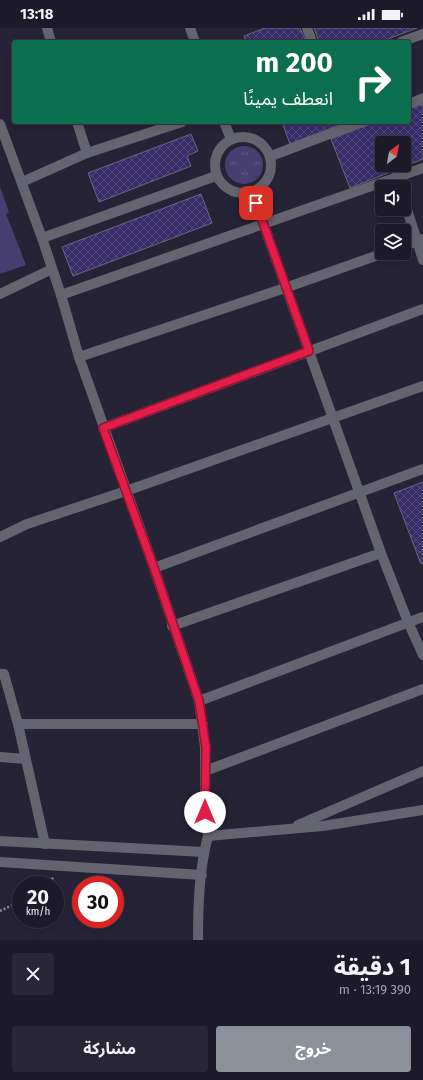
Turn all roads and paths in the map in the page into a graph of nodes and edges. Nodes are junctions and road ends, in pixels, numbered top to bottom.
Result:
1 (47, 28) edge
2 (190, 28) edge
3 (306, 28) edge
4 (423, 34) edge
5 (50, 40) edge
6 (192, 40) edge
7 (311, 40) edge
8 (406, 40) edge
9 (423, 98) edge
10 (411, 103) edge
11 (0, 124) edge
12 (78, 124) edge
13 (176, 124) edge
14 (225, 124) edge
15 (356, 124) edge
16 (231, 139) junction
17 (3, 143) edge
18 (87, 153) junction
19 (271, 156) junction
20 (423, 168) edge
21 (216, 176) junction
22 (402, 180) edge
23 (22, 182) junction
24 (375, 189) edge
25 (252, 192) junction
26 (410, 216) edge
27 (264, 224) junction
28 (42, 238) junction
29 (420, 240) edge
30 (375, 256) edge
31 (423, 260) edge
32 (52, 269) junction
33 (285, 288) junction
34 (0, 294) edge
35 (61, 295) junction
36 (423, 309) edge
37 (309, 351) junction
38 (79, 357) junction
39 (423, 386) edge
40 (334, 418) junction
41 (103, 428) junction
42 (423, 469) edge
43 (126, 491) junction
44 (359, 492) junction
45 (0, 537) edge
46 (381, 552) junction
47 (154, 568) junction
48 (423, 617) edge
49 (408, 622) junction
50 (172, 626) junction
51 (423, 655) edge
52 (0, 674) edge
53 (423, 689) edge
54 (199, 701) junction
55 (18, 724) junction
56 (202, 724) junction
57 (0, 757) edge
58 (26, 759) junction
59 (423, 771) edge
60 (206, 772) junction
61 (423, 810) edge
62 (290, 828) junction
63 (208, 836) junction
64 (0, 841) edge
65 (45, 844) junction
66 (204, 852) junction
67 (0, 862) edge
68 (202, 876) junction
69 (12, 905) edge
70 (0, 910) edge
71 (198, 940) edge

1 - 5 street
2 - 6 street
3 - 7 street
4 - 8 street
9 - 10 street
11 - 17 street
12 - 18 street
13 - 18 street
14 - 16 street
15 - 19 street
16 - 19 street
16 - 21 street
17 - 23 street
18 - 23 street
19 - 25 street
20 - 22 street
21 - 25 street
21 - 28 street
23 - 28 street
24 - 27 street
25 - 27 street
26 - 29 street
27 - 33 street
27 - 35 street
28 - 32 street
29 - 31 street
30 - 33 street
32 - 34 street
32 - 35 street
33 - 37 street
33 - 38 street
35 - 38 street
36 - 37 street
37 - 40 street
37 - 41 street
38 - 41 street
39 - 40 street
40 - 43 street
40 - 44 street
41 - 43 street
42 - 44 street
43 - 45 street
43 - 47 street
44 - 46 street
44 - 47 street
46 - 49 street
46 - 50 street
47 - 50 street
48 - 49 street
49 - 51 street
49 - 54 street
50 - 54 street
52 - 55 street
53 - 60 street
54 - 56 street
55 - 56 street
55 - 58 street
56 - 60 street
57 - 58 street
58 - 65 street
59 - 62 street
60 - 63 street
61 - 62 street
62 - 63 street
63 - 66 street
64 - 65 street
65 - 66 street
66 - 68 street
67 - 68 street
68 - 71 street
69 - 70 path

